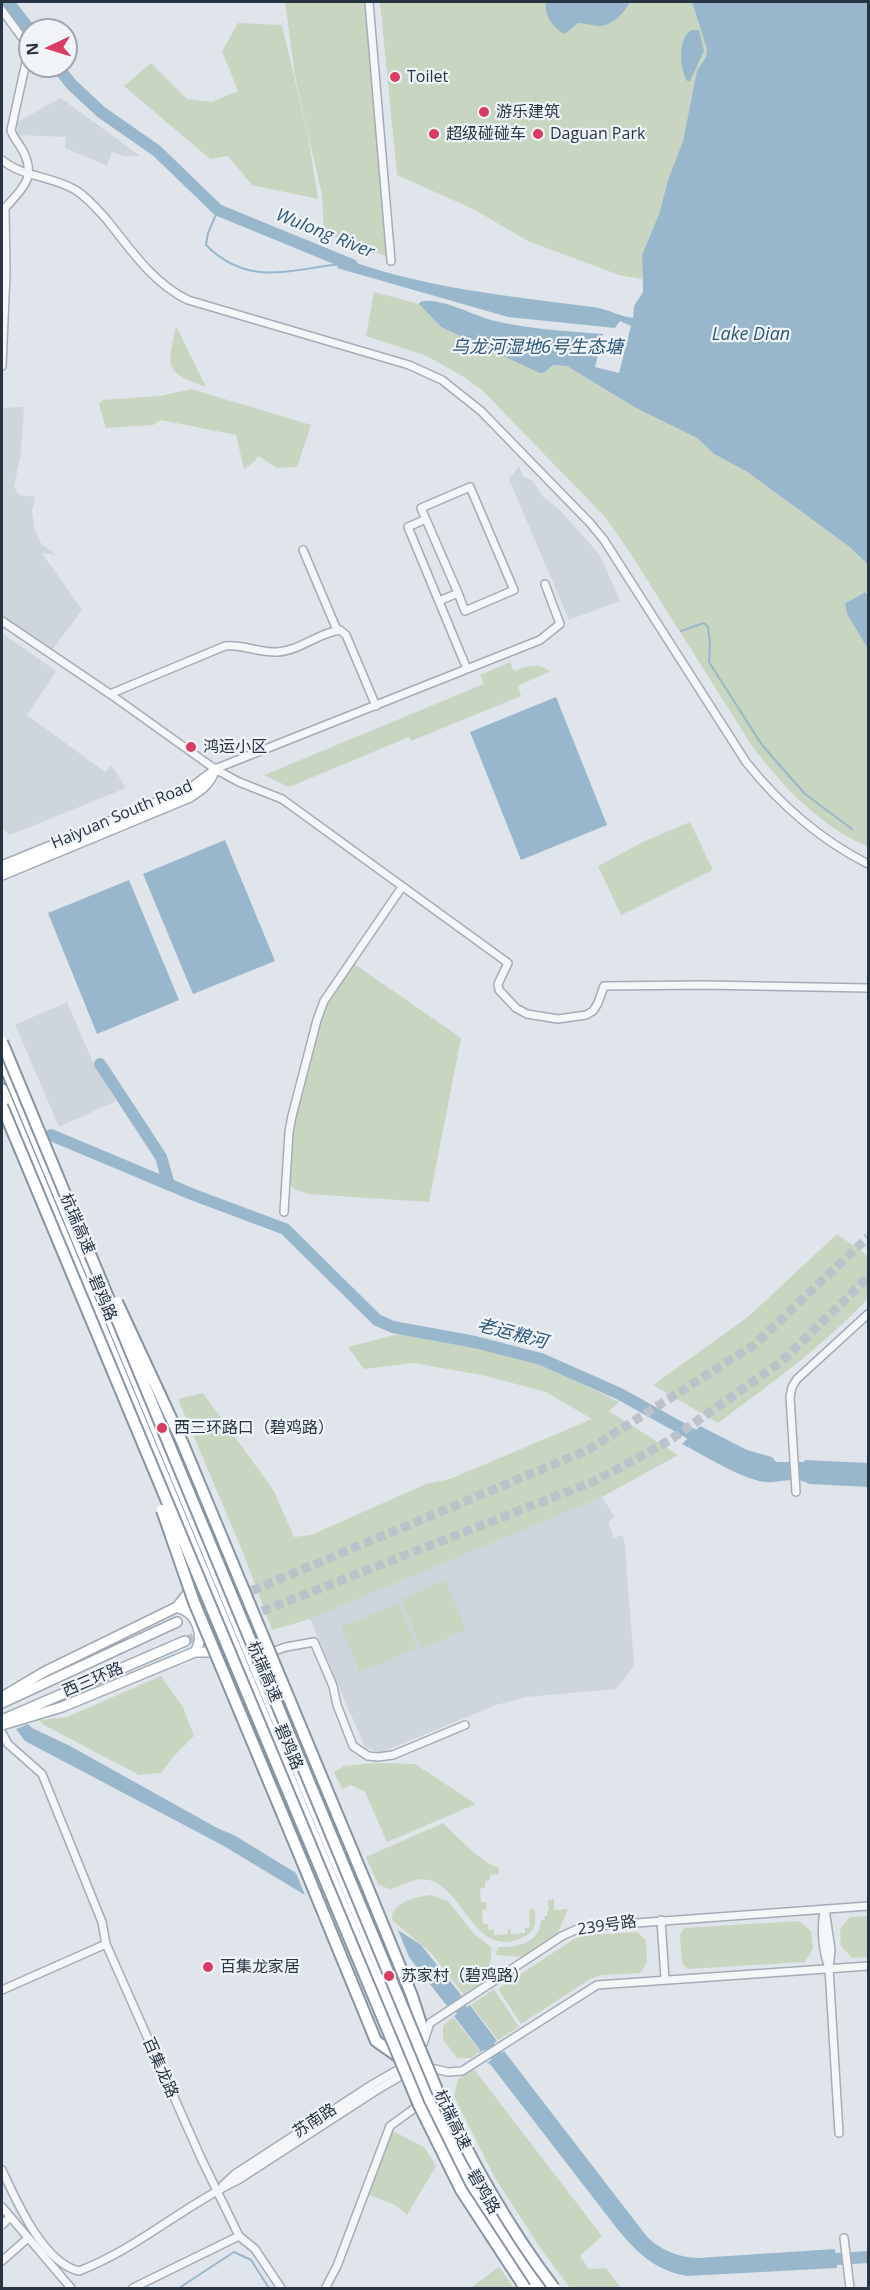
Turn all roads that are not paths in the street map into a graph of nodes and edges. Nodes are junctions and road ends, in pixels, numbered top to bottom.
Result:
1 (369, 2) edge
2 (2, 10) edge
3 (2, 160) edge
4 (29, 174) junction
5 (392, 261) dead end
6 (2, 366) edge
7 (426, 519) junction
8 (303, 550) dead end
9 (545, 584) dead end
10 (458, 593) junction
11 (439, 601) junction
12 (2, 621) edge
13 (337, 630) junction
14 (467, 669) junction
15 (110, 694) junction
16 (376, 706) junction
17 (215, 769) junction
18 (868, 864) edge
19 (2, 866) edge
20 (2, 875) edge
21 (402, 887) junction
22 (868, 988) edge
23 (2, 1042) edge
24 (2, 1059) edge
25 (2, 1089) edge
26 (2, 1106) edge
27 (45, 1147) junction
28 (284, 1212) dead end
29 (868, 1314) edge
30 (129, 1413) junction
31 (796, 1492) dead end
32 (200, 1563) junction
33 (177, 1607) junction
34 (219, 1608) junction
35 (232, 1611) junction
36 (177, 1622) dead end
37 (224, 1622) junction
38 (185, 1641) tunnel mouth
39 (195, 1652) junction
40 (239, 1657) junction
41 (252, 1659) junction
42 (2, 1697) edge
43 (2, 1703) edge
44 (2, 1720) edge
45 (2, 1725) edge
46 (465, 1725) dead end
47 (2, 1733) edge
48 (868, 1906) edge
49 (825, 1909) junction
50 (661, 1920) junction
51 (106, 1944) junction
52 (868, 1966) edge
53 (829, 1968) junction
54 (665, 1979) junction
55 (2, 1990) edge
56 (414, 2065) junction
57 (419, 2106) junction
58 (839, 2133) dead end
59 (2, 2170) edge
60 (217, 2190) junction
61 (2, 2207) edge
62 (10, 2217) junction
63 (2, 2225) edge
64 (239, 2236) junction
65 (28, 2238) junction
66 (844, 2238) dead end
67 (2, 2261) edge
68 (327, 2288) edge
69 (71, 2289) edge
70 (133, 2289) edge
71 (281, 2289) edge
72 (525, 2289) edge
73 (534, 2289) edge
74 (546, 2289) edge
75 (554, 2289) edge
76 (850, 2289) edge

1 - 5 street
2 - 4 street
3 - 4 street
4 - 6 street
4 - 18 street
7 - 10 street
7 - 10 street
7 - 11 street
8 - 13 street
9 - 14 street
10 - 11 street
11 - 14 street
12 - 15 street
13 - 15 street
13 - 16 street
14 - 16 street
15 - 17 street
16 - 17 street
17 - 19 main road, Haiyuan South Road
17 - 20 main road, Haiyuan South Road
17 - 21 street
21 - 22 street
21 - 28 street
23 - 27 highway, 杭瑞高速, bridge
24 - 35 highway, 碧鸡路
25 - 32 highway, 碧鸡路
26 - 30 highway, 杭瑞高速, bridge
27 - 56 highway, bridge
27 - 75 highway, 杭瑞高速, bridge
29 - 31 street
30 - 56 highway, bridge
30 - 57 highway, 杭瑞高速, bridge
32 - 33 main road
32 - 34 highway, 碧鸡路
33 - 34 main road
33 - 39 main road
33 - 42 main road
34 - 35 main road
34 - 37 highway, 碧鸡路
35 - 37 main road
35 - 41 highway, 碧鸡路
36 - 43 main road, 西三环路
37 - 39 main road
37 - 40 highway, 碧鸡路
38 - 44 main road, 西三环路
39 - 40 main road
39 - 45 main road
40 - 56 highway, 碧鸡路
41 - 46 street
41 - 56 highway, 碧鸡路
47 - 51 street, 百集龙路
48 - 49 street, 239号路
49 - 50 street, 239号路
49 - 53 street
50 - 54 street
50 - 56 street, 239号路
51 - 55 street
51 - 60 street, 百集龙路
52 - 53 street
53 - 54 street
53 - 58 street
54 - 56 street
56 - 60 street, 苏南路
56 - 73 highway, 碧鸡路
56 - 74 highway, 碧鸡路
57 - 68 street
57 - 72 highway, 杭瑞高速, bridge
59 - 60 street, 苏南路
60 - 64 street
61 - 62 street
62 - 63 street
62 - 65 street
64 - 70 street
64 - 71 street
65 - 67 street
65 - 69 street
66 - 76 street

